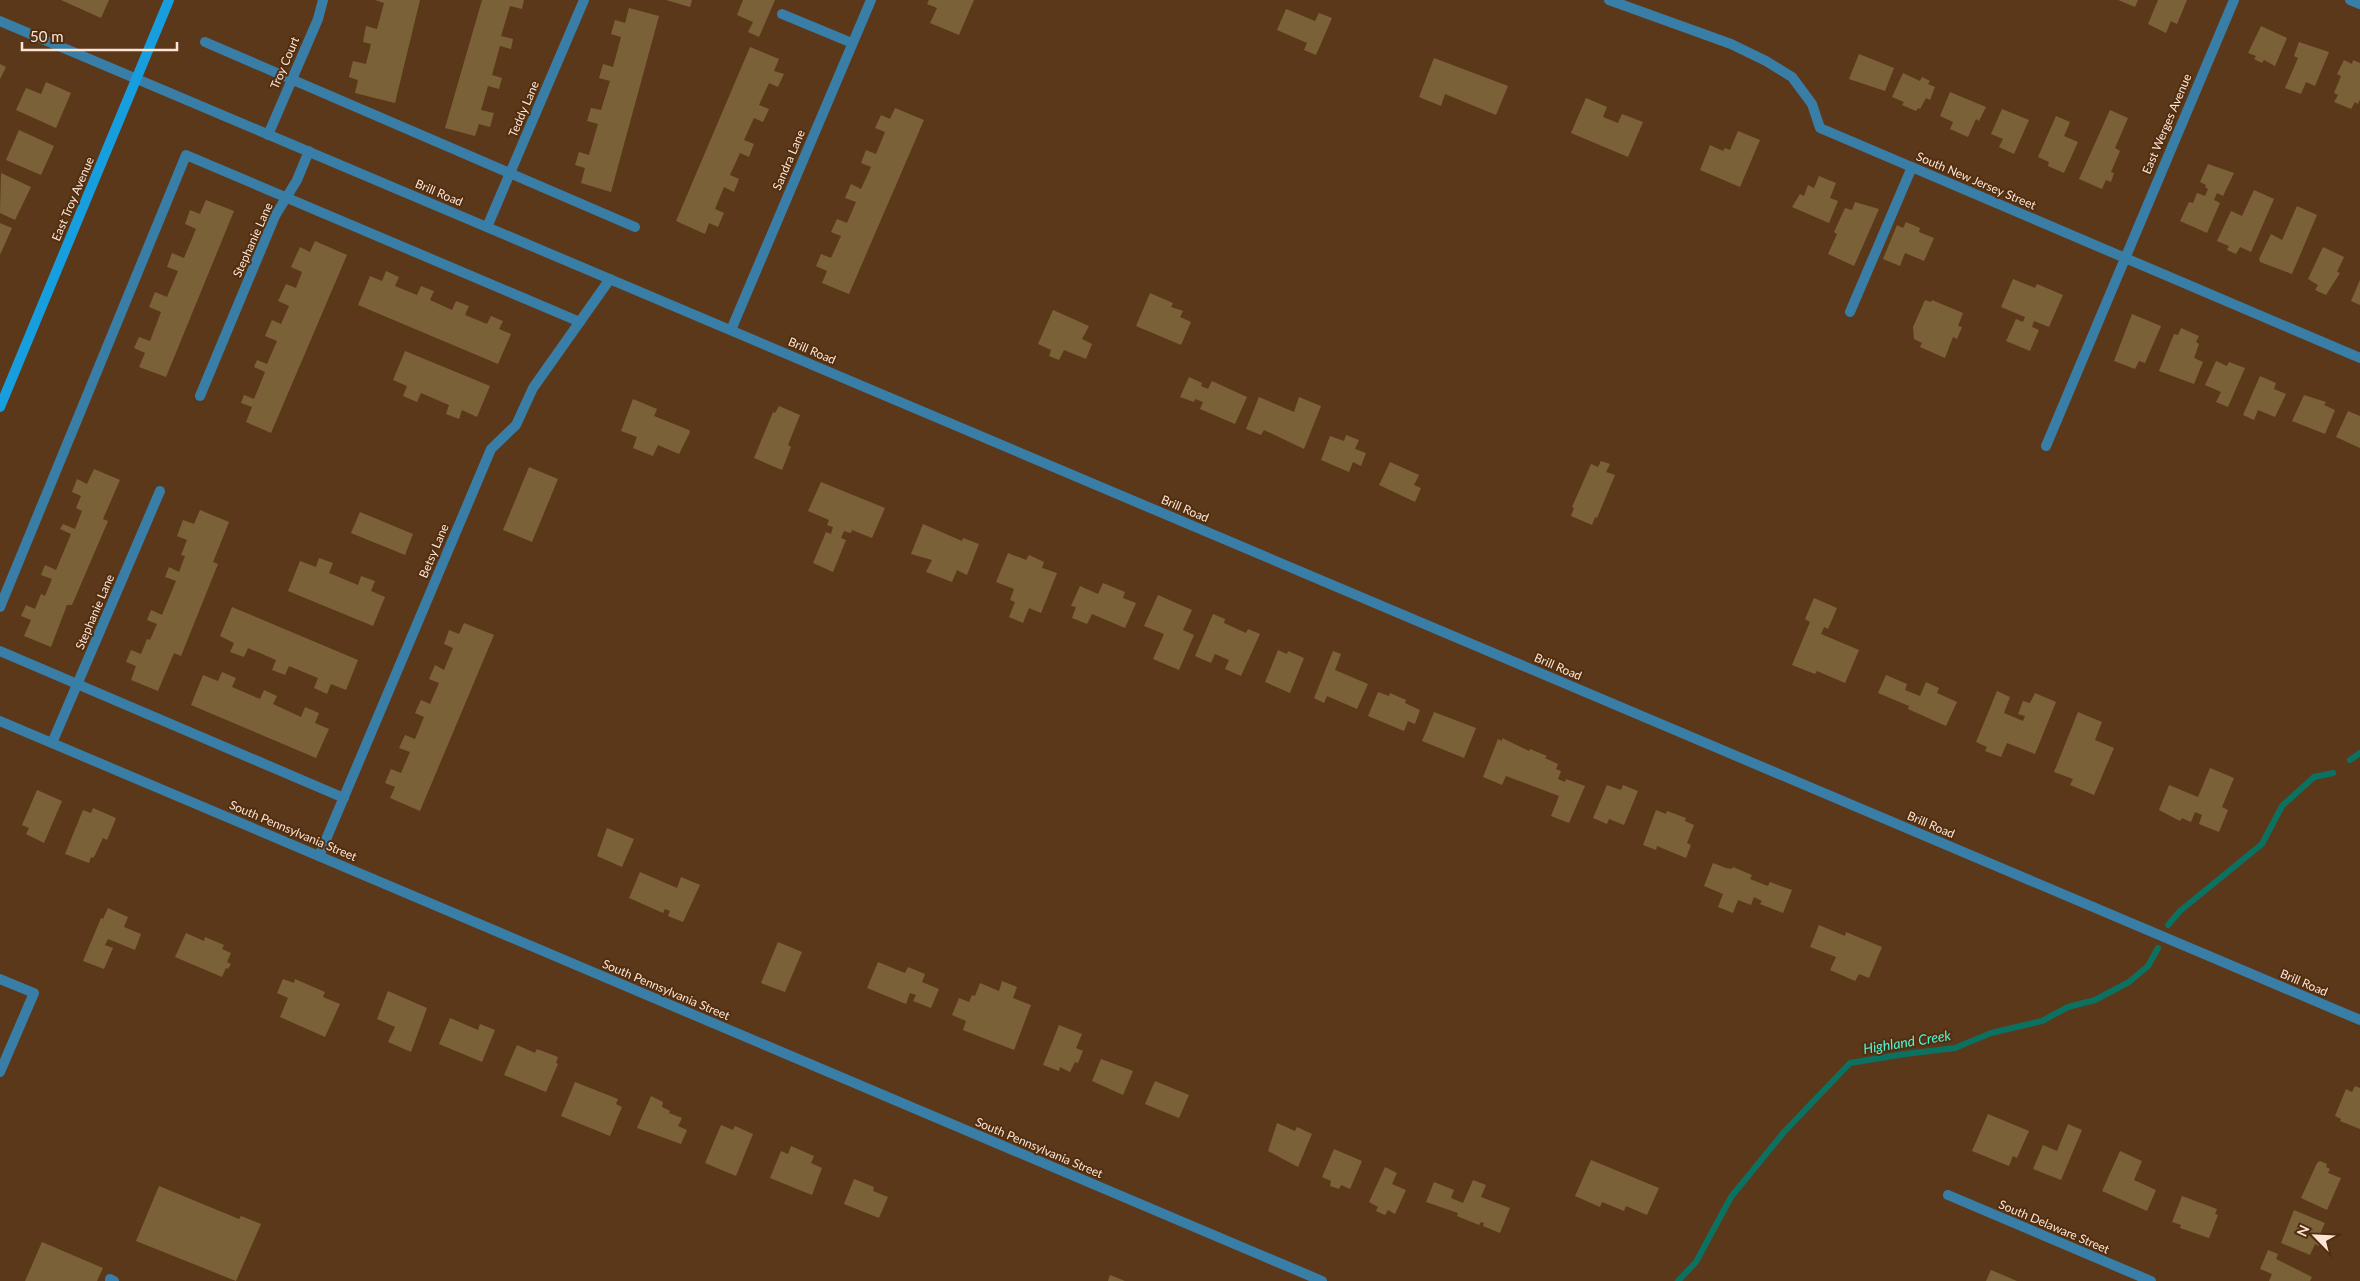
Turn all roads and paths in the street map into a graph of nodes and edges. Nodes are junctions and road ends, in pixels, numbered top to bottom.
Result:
1 (169, 0) edge
2 (323, 0) edge
3 (584, 0) edge
4 (871, 0) edge
5 (1609, 0) edge
6 (2234, 0) edge
7 (2350, 0) edge
8 (2360, 4) edge
9 (782, 14) dead end
10 (0, 21) edge
11 (205, 42) dead end
12 (852, 43) junction
13 (137, 78) junction
14 (292, 80) junction
15 (268, 135) junction
16 (309, 151) junction
17 (1912, 167) junction
18 (510, 173) junction
19 (286, 198) junction
20 (487, 227) junction
21 (635, 227) dead end
22 (2124, 258) junction
23 (610, 278) junction
24 (1850, 312) dead end
25 (580, 322) junction
26 (731, 330) junction
27 (2360, 358) edge
28 (200, 396) dead end
29 (0, 407) edge
30 (2046, 446) dead end
31 (160, 491) dead end
32 (0, 607) edge
33 (0, 651) edge
34 (77, 684) junction
35 (0, 721) edge
36 (52, 743) junction
37 (344, 798) junction
38 (319, 856) junction
39 (0, 979) edge
40 (2360, 1020) edge
41 (0, 1072) edge
42 (1948, 1195) dead end
43 (110, 1281) edge
44 (114, 1281) edge
45 (1322, 1281) edge
46 (2151, 1281) edge

1 - 13 main road, East Troy Avenue
2 - 14 street, Troy Court
3 - 18 street, Teddy Lane
4 - 12 street, Sandra Lane
5 - 17 street, South New Jersey Street
6 - 22 street, East Werges Avenue
7 - 8 street
9 - 12 street
10 - 13 street, Brill Road
11 - 14 street
12 - 26 street, Sandra Lane
13 - 15 street, Brill Road
13 - 29 main road, East Troy Avenue
14 - 15 street, Troy Court
14 - 18 street
15 - 16 street, Brill Road
16 - 19 street, Stephanie Lane
16 - 20 street, Brill Road
17 - 22 street, South New Jersey Street
17 - 24 street
18 - 20 street, Teddy Lane
18 - 21 street
19 - 25 street
19 - 28 street, Stephanie Lane
19 - 32 street
20 - 23 street, Brill Road
22 - 27 street, South New Jersey Street
22 - 30 street, East Werges Avenue
23 - 25 street, Betsy Lane
23 - 26 street, Brill Road
25 - 37 street, Betsy Lane
26 - 40 street, Brill Road
31 - 34 street, Stephanie Lane
33 - 34 street
34 - 36 street, Stephanie Lane
34 - 37 street
35 - 36 street, South Pennsylvania Street
36 - 38 street, South Pennsylvania Street
37 - 38 street, Betsy Lane
38 - 45 street, South Pennsylvania Street
39 - 41 street
42 - 46 street, South Delaware Street
43 - 44 street

